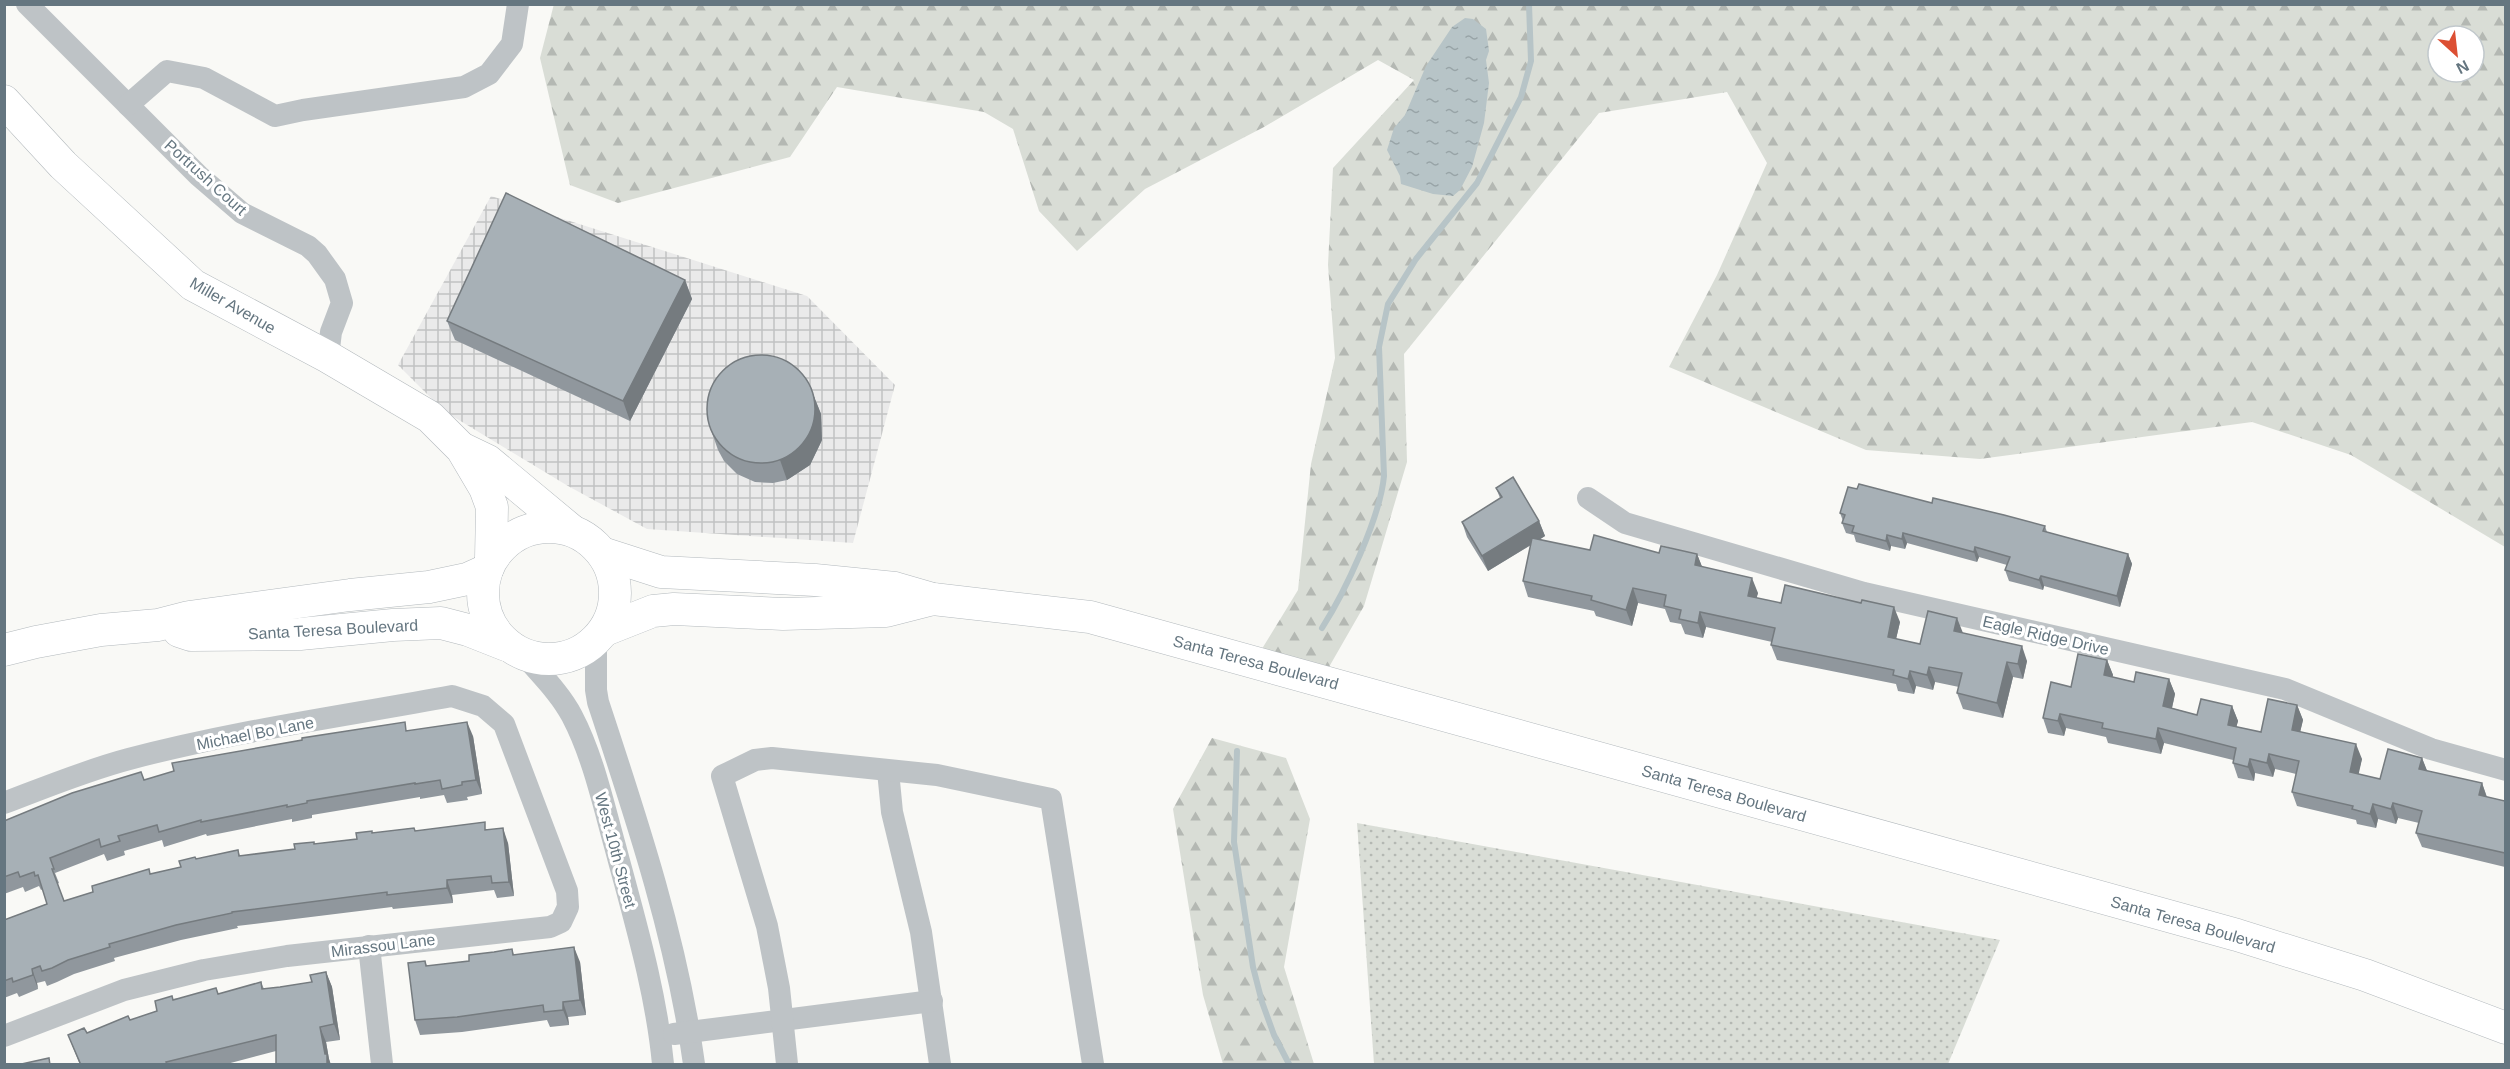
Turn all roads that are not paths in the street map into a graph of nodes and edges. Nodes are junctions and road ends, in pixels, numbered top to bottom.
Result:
1 (27, 4) edge
2 (518, 4) edge
3 (4, 101) edge
4 (128, 105) junction
5 (328, 357) junction
6 (462, 449) junction
7 (1588, 498) dead end
8 (571, 530) junction
9 (602, 553) junction
10 (489, 565) junction
11 (933, 599) junction
12 (158, 625) junction
13 (600, 634) junction
14 (4, 650) edge
15 (515, 650) junction
16 (504, 724) joint
17 (2505, 770) edge
18 (888, 771) junction
19 (4, 803) edge
20 (369, 946) junction
21 (932, 1001) junction
22 (783, 1022) junction
23 (2505, 1028) edge
24 (690, 1034) junction
25 (661, 1035) junction
26 (4, 1036) edge
27 (382, 1065) edge
28 (663, 1065) edge
29 (694, 1065) edge
30 (787, 1065) edge
31 (940, 1065) edge
32 (1093, 1065) edge

1 - 4 street, Portrush Court
2 - 4 street
3 - 5 main road, Miller Avenue
4 - 5 street, Portrush Court
5 - 6 main road, Miller Avenue
6 - 8 main road, Miller Avenue
6 - 10 main road, Miller Avenue
7 - 17 street, Eagle Ridge Drive
8 - 9 main road
8 - 10 main road
9 - 11 main road, Santa Teresa Boulevard
9 - 13 main road
10 - 12 main road, Santa Teresa Boulevard
10 - 15 main road
11 - 13 main road, Santa Teresa Boulevard
11 - 23 main road, Santa Teresa Boulevard
12 - 14 main road, Santa Teresa Boulevard
12 - 15 main road, Santa Teresa Boulevard
13 - 15 main road
13 - 24 street, West 10th Street
15 - 25 street, West 10th Street
16 - 19 street, Michael Bo Lane
16 - 20 street, Mirassou Lane
18 - 21 street
18 - 22 street
18 - 32 street
20 - 26 street, Mirassou Lane
20 - 27 street
21 - 22 street
21 - 31 street
22 - 24 street
22 - 30 street
24 - 25 street
24 - 29 street, West 10th Street
25 - 28 street, West 10th Street

